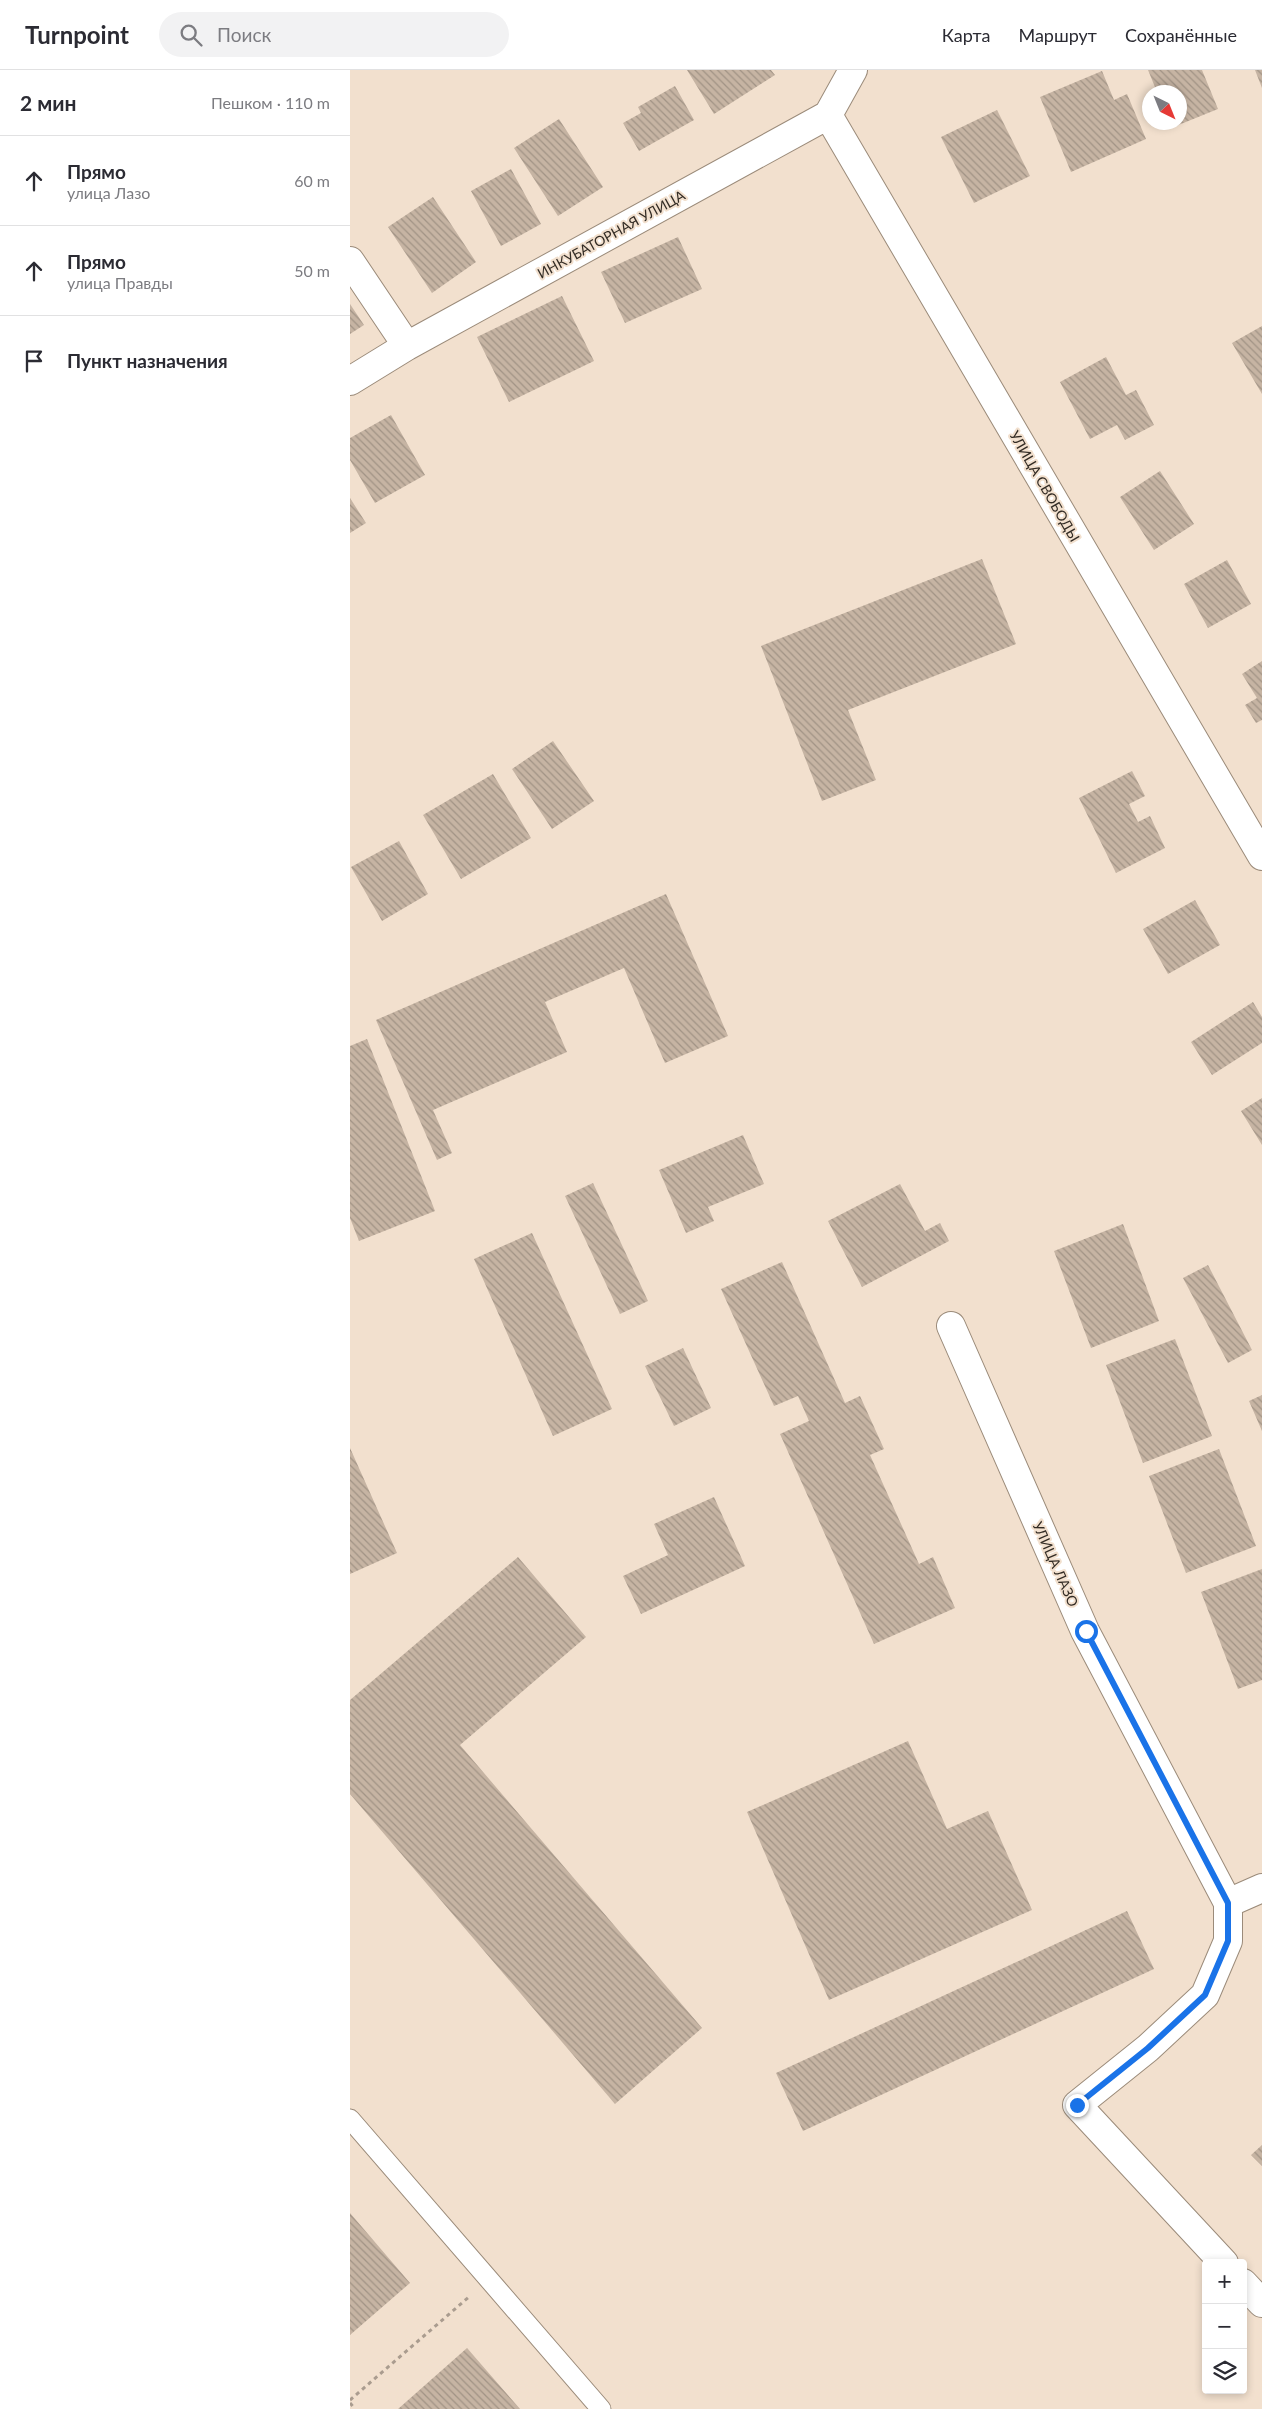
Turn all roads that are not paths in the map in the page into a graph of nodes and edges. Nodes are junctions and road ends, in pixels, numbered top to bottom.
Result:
1 (853, 70) edge
2 (828, 115) junction
3 (350, 261) edge
4 (407, 346) junction
5 (350, 381) edge
6 (1262, 856) edge
7 (951, 1326) dead end
8 (1262, 1888) edge
9 (1228, 1903) junction
10 (350, 2119) edge
11 (1220, 2259) edge
12 (1247, 2287) edge
13 (1262, 2303) edge
14 (601, 2409) edge

1 - 2 street
2 - 4 street, ИНКУБАТОРНАЯ УЛИЦА
2 - 6 street, УЛИЦА СВОБОДЫ
3 - 4 street
4 - 5 street, ИНКУБАТОРНАЯ УЛИЦА
7 - 9 street, УЛИЦА ЛАЗО
8 - 9 street
9 - 11 street
10 - 14 lane
12 - 13 street

